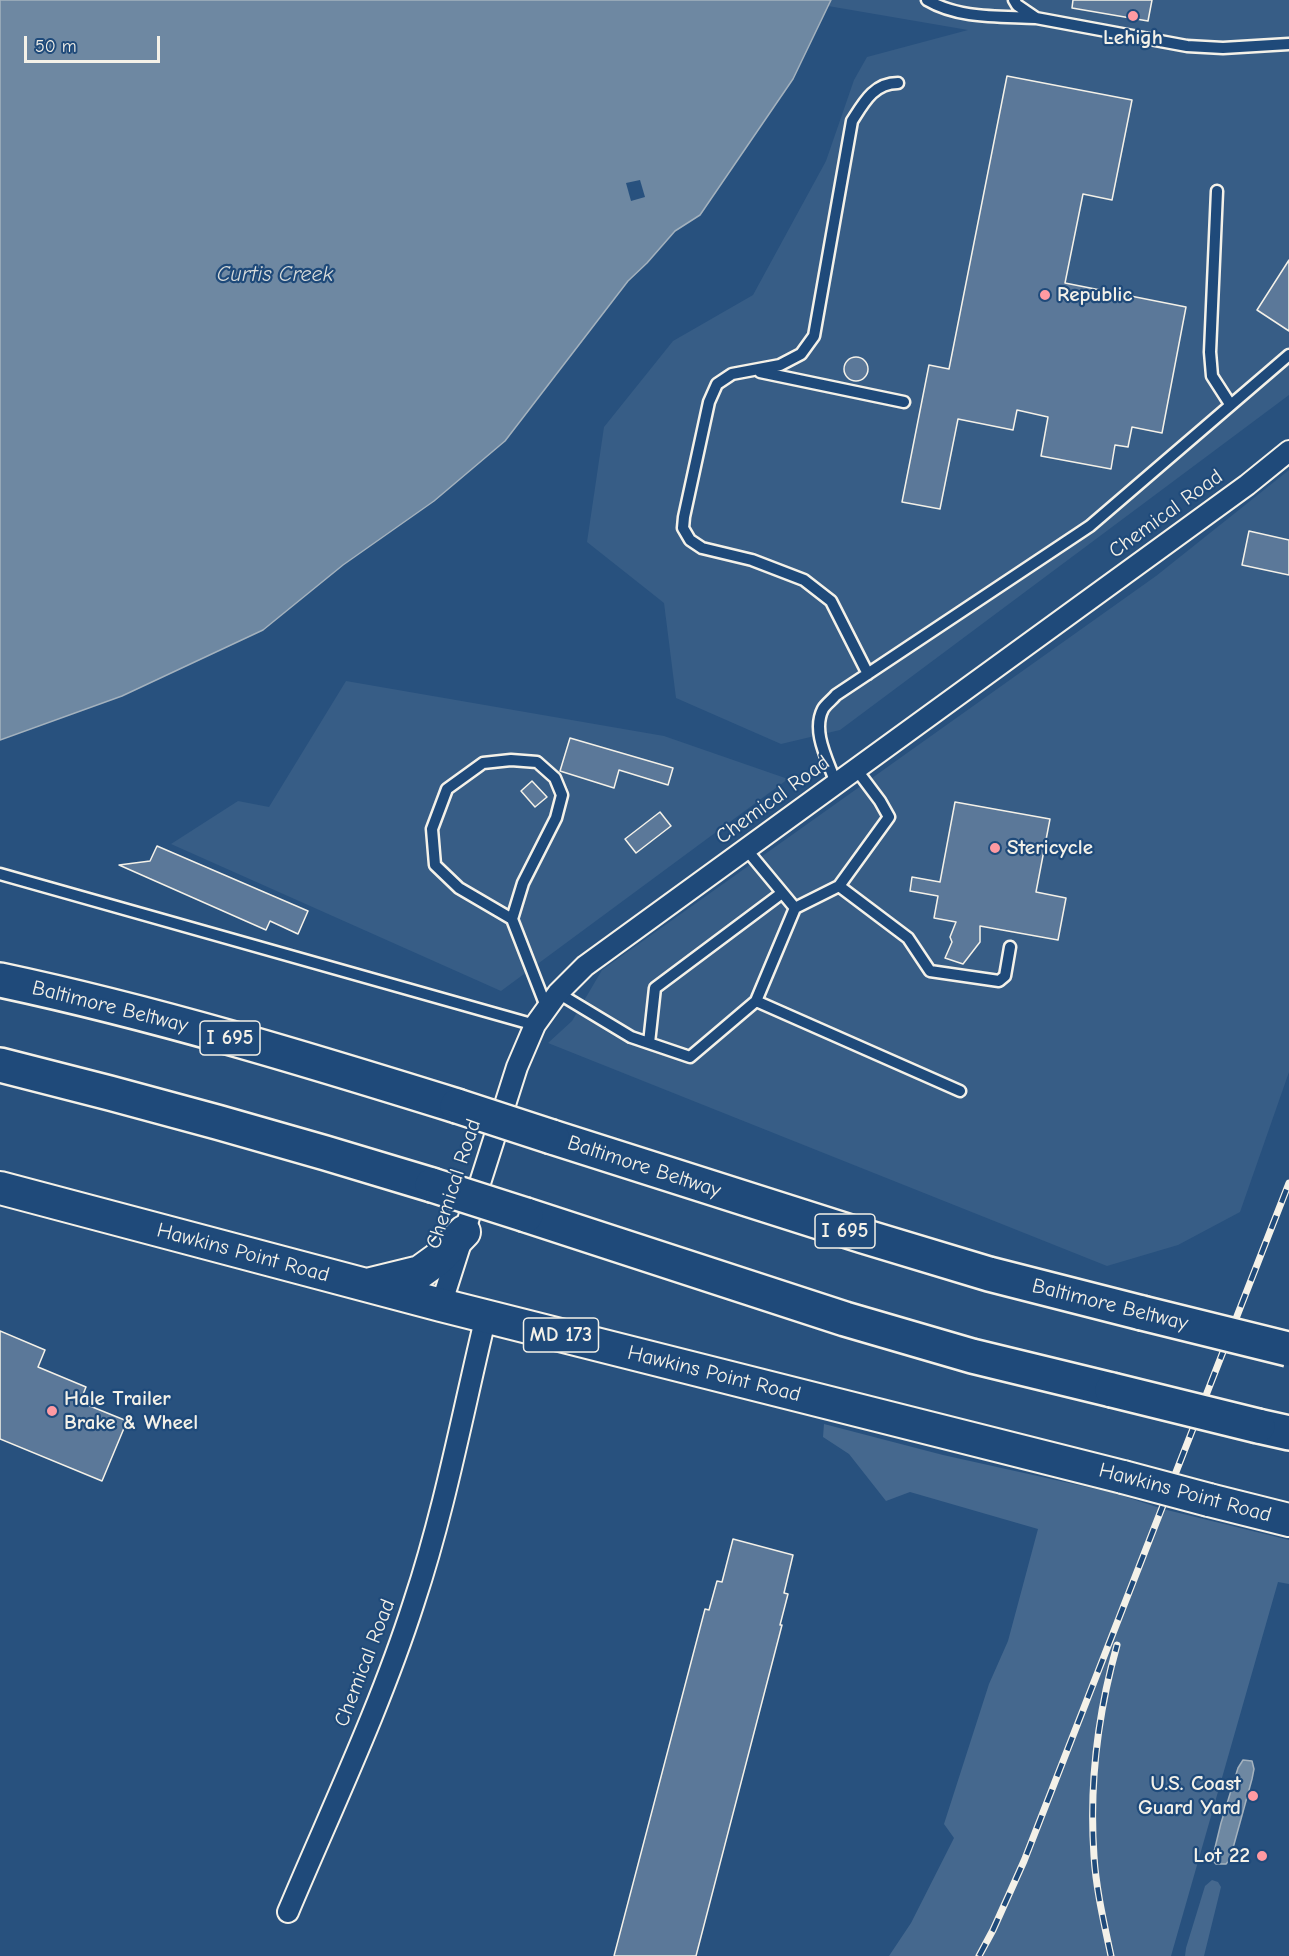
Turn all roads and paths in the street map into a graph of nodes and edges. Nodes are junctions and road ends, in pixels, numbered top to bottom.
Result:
1 (927, 0) edge
2 (1014, 0) edge
3 (1036, 18) junction
4 (1289, 44) edge
5 (898, 83) dead end
6 (1217, 191) dead end
7 (1289, 355) edge
8 (754, 371) junction
9 (903, 402) dead end
10 (1230, 404) junction
11 (1289, 451) edge
12 (868, 674) junction
13 (856, 769) junction
14 (836, 784) junction
15 (746, 849) junction
16 (0, 874) edge
17 (839, 886) junction
18 (782, 893) junction
19 (795, 908) junction
20 (512, 919) junction
21 (1010, 946) dead end
22 (0, 980) edge
23 (552, 1001) junction
24 (756, 1001) junction
25 (535, 1025) junction
26 (649, 1043) junction
27 (0, 1065) edge
28 (960, 1091) dead end
29 (0, 1188) edge
30 (464, 1232) junction
31 (366, 1285) junction
32 (441, 1305) junction
33 (486, 1316) junction
34 (1289, 1349) edge
35 (1274, 1430) edge
36 (1289, 1520) edge
37 (288, 1912) dead end

1 - 3 lane
2 - 3 lane
3 - 4 lane
5 - 8 lane
6 - 10 lane
7 - 10 lane
8 - 9 lane
8 - 12 lane
10 - 12 lane
11 - 13 street, Chemical Road
12 - 14 lane
13 - 14 street, Chemical Road
13 - 17 lane
14 - 15 street, Chemical Road
15 - 18 lane
15 - 23 street, Chemical Road
16 - 25 lane
17 - 19 lane
17 - 21 lane
18 - 19 lane
18 - 26 lane
19 - 24 lane
20 - 20 lane
20 - 23 lane
22 - 34 highway, Baltimore Beltway / I 695, bridge
23 - 25 street, Chemical Road
23 - 26 lane
24 - 26 lane
24 - 28 lane
25 - 30 street, Chemical Road
27 - 35 highway, bridge
29 - 31 main road, Hawkins Point Road / MD 173
30 - 31 main road
30 - 32 street, Chemical Road
31 - 32 main road, Hawkins Point Road / MD 173
32 - 33 main road, Hawkins Point Road / MD 173
33 - 36 main road, Hawkins Point Road / MD 173, bridge
33 - 37 street, Chemical Road

